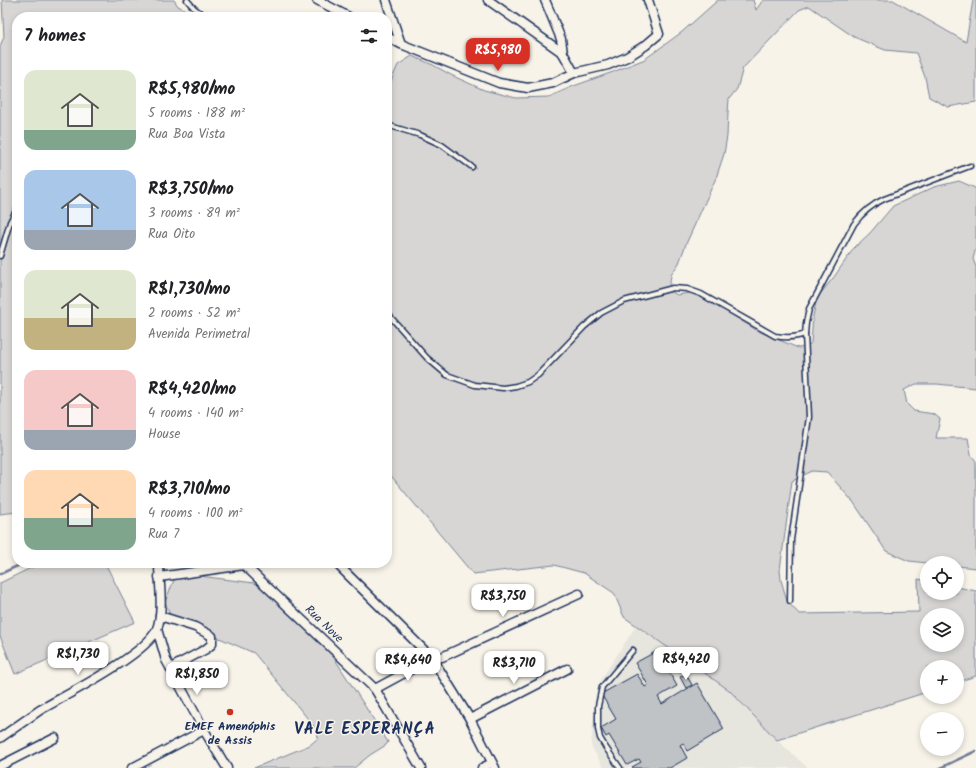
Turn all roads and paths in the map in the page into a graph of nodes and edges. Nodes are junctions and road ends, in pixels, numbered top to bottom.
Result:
1 (187, 0) edge
2 (317, 0) edge
3 (386, 0) edge
4 (488, 0) edge
5 (545, 0) edge
6 (648, 0) edge
7 (199, 12) edge
8 (340, 12) edge
9 (390, 12) edge
10 (392, 18) edge
11 (392, 40) edge
12 (401, 44) junction
13 (563, 53) junction
14 (574, 73) junction
15 (392, 127) edge
16 (970, 166) dead end
17 (472, 167) dead end
18 (12, 218) edge
19 (0, 256) edge
20 (392, 319) edge
21 (805, 334) junction
22 (159, 568) edge
23 (217, 568) edge
24 (247, 568) edge
25 (341, 568) edge
26 (159, 577) junction
27 (579, 594) dead end
28 (790, 601) dead end
29 (160, 616) junction
30 (157, 629) junction
31 (633, 650) dead end
32 (432, 658) junction
33 (171, 668) junction
34 (566, 669) dead end
35 (375, 689) junction
36 (470, 719) junction
37 (204, 730) junction
38 (0, 738) edge
39 (55, 738) dead end
40 (493, 765) edge
41 (0, 766) edge
42 (132, 768) edge
43 (227, 768) edge
44 (421, 768) edge
45 (482, 768) edge
46 (620, 768) edge

1 - 7 lane
2 - 8 street
3 - 9 street
4 - 13 street
5 - 13 street
6 - 14 street
10 - 12 street
11 - 12 street
12 - 14 street
13 - 14 street
15 - 17 lane
16 - 21 lane
18 - 19 lane
20 - 21 lane
21 - 28 lane
22 - 26 street
23 - 26 street
24 - 35 street, Rua Nove
25 - 32 street
26 - 29 street
27 - 32 street
29 - 30 street
29 - 33 street
30 - 33 street
30 - 38 street
31 - 46 lane
32 - 35 street
32 - 36 street
33 - 37 street
34 - 36 street
35 - 44 street, Rua Nove
36 - 40 street
37 - 42 street
37 - 43 street
39 - 41 street
40 - 45 street

